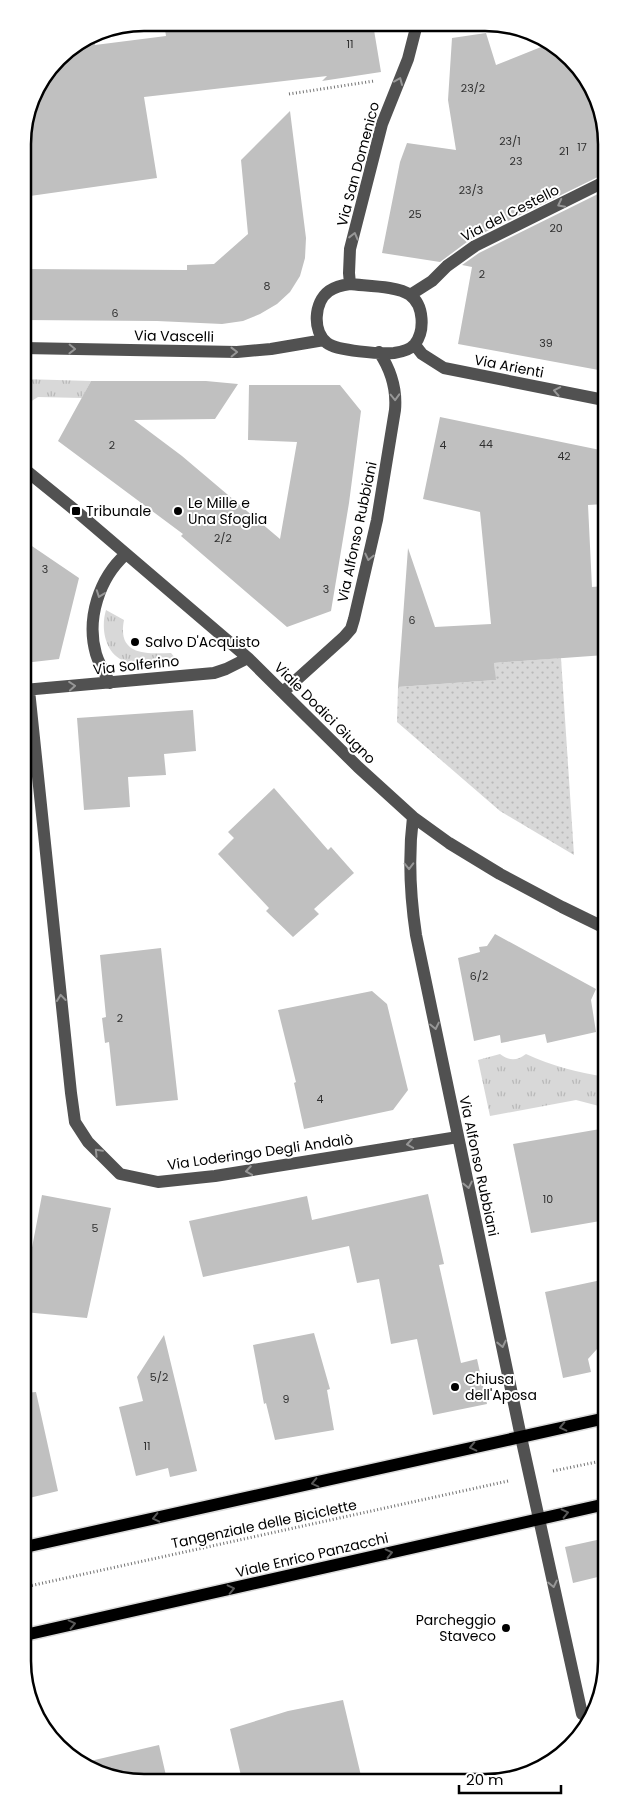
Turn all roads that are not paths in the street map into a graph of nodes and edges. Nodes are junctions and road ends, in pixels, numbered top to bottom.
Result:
1 (414, 31) edge
2 (598, 185) edge
3 (350, 284) junction
4 (410, 295) junction
5 (324, 340) junction
6 (415, 345) junction
7 (31, 348) edge
8 (379, 352) junction
9 (598, 399) edge
10 (31, 475) edge
11 (126, 554) junction
12 (248, 658) junction
13 (110, 683) junction
14 (31, 690) edge
15 (283, 692) junction
16 (31, 735) edge
17 (413, 817) junction
18 (598, 925) edge
19 (458, 1136) junction
20 (598, 1420) edge
21 (521, 1437) junction
22 (598, 1506) edge
23 (539, 1519) junction
24 (31, 1546) edge
25 (31, 1634) edge
26 (584, 1714) edge

3 -> 1 street, Via San Domenico
2 -> 4 street, Via del Cestello
3 - 4 street
3 - 5 street
4 - 6 street
7 -> 5 street, Via Vascelli
5 - 8 street
6 - 8 street
9 -> 6 street, Via Arienti
8 -> 15 street, Via Alfonso Rubbiani
10 - 11 street, Viale Dodici Giugno
11 - 12 street, Viale Dodici Giugno
11 -> 13 street
12 - 13 street, Via Solferino
12 - 15 street, Viale Dodici Giugno
14 -> 13 street, Via Solferino
15 - 17 street, Viale Dodici Giugno
19 -> 16 street, Via Loderingo Degli Andalò
17 - 18 street, Viale Dodici Giugno
17 -> 19 street, Via Alfonso Rubbiani
19 -> 21 street, Via Alfonso Rubbiani
20 -> 21 main road
21 - 23 street, Via Alfonso Rubbiani
21 -> 24 main road
23 -> 22 main road, Viale Enrico Panzacchi
25 -> 23 main road, Viale Enrico Panzacchi
23 -> 26 street, Via Alfonso Rubbiani

